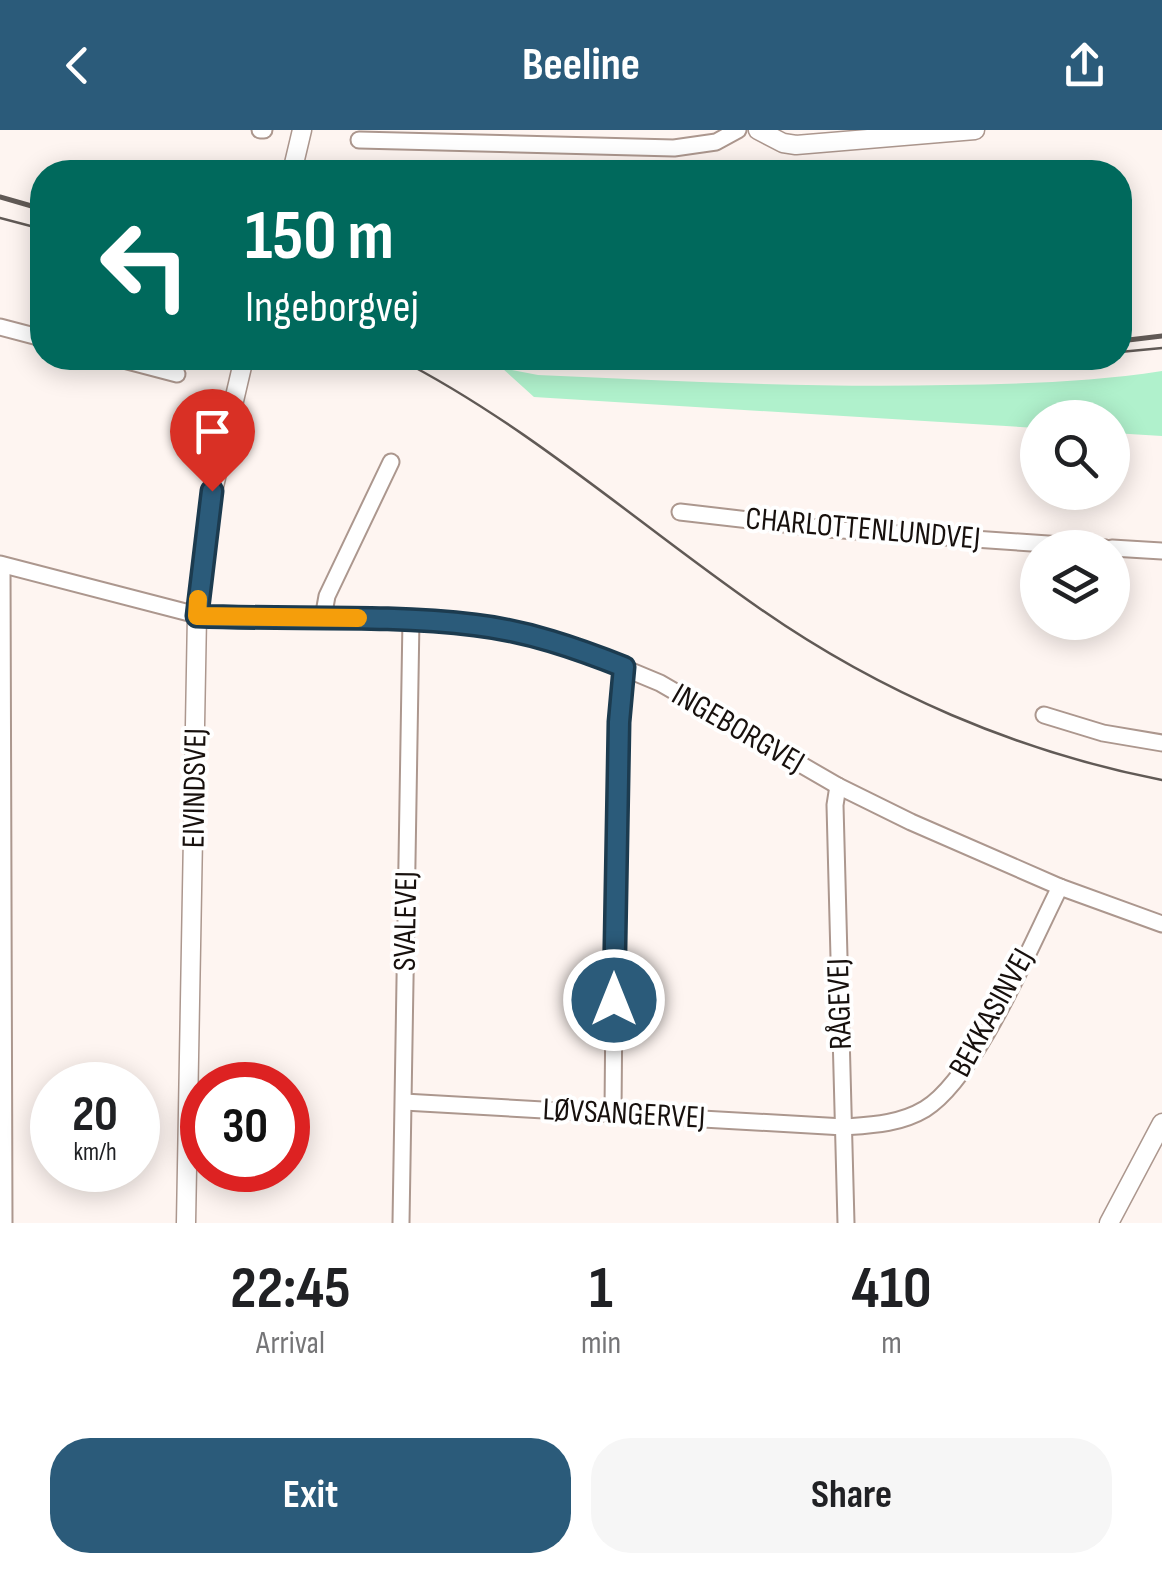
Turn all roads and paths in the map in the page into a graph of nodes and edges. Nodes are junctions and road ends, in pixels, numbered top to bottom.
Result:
1 (302, 130) edge
2 (738, 130) edge
3 (758, 130) edge
4 (804, 130) edge
5 (976, 130) edge
6 (359, 140) dead end
7 (829, 140) junction
8 (295, 160) edge
9 (0, 326) edge
10 (30, 335) edge
11 (162, 370) edge
12 (241, 370) edge
13 (177, 374) dead end
14 (391, 462) dead end
15 (680, 512) dead end
16 (1020, 542) edge
17 (1130, 549) edge
18 (1162, 551) edge
19 (1, 565) edge
20 (197, 616) junction
21 (323, 618) junction
22 (411, 619) junction
23 (624, 667) junction
24 (1044, 715) dead end
25 (1162, 743) edge
26 (838, 786) junction
27 (1060, 887) junction
28 (1162, 924) edge
29 (404, 1102) junction
30 (613, 1113) junction
31 (1162, 1123) edge
32 (844, 1127) junction
33 (4, 1223) edge
34 (186, 1223) edge
35 (401, 1223) edge
36 (846, 1223) edge
37 (1108, 1223) edge

1 - 8 street
2 - 6 street
3 - 7 street
4 - 7 street
5 - 7 street
9 - 10 street
11 - 13 street
12 - 20 street, EIVINDSVEJ
14 - 21 street
15 - 16 street, CHARLOTTENLUNDVEJ
17 - 18 street, CHARLOTTENLUNDVEJ
19 - 20 street, INGEBORGVEJ
19 - 33 street
20 - 21 street, INGEBORGVEJ
20 - 34 street, EIVINDSVEJ
21 - 22 street, INGEBORGVEJ
22 - 23 street, INGEBORGVEJ
22 - 29 street, SVALEVEJ
23 - 26 street, INGEBORGVEJ
23 - 30 street
24 - 25 street
26 - 27 street, INGEBORGVEJ
26 - 32 street, RÅGEVEJ
27 - 28 street, INGEBORGVEJ
27 - 32 street, BEKKASINVEJ
29 - 30 street, LØVSANGERVEJ
29 - 35 street, SVALEVEJ
30 - 32 street, LØVSANGERVEJ
31 - 37 street
32 - 36 street, RÅGEVEJ

